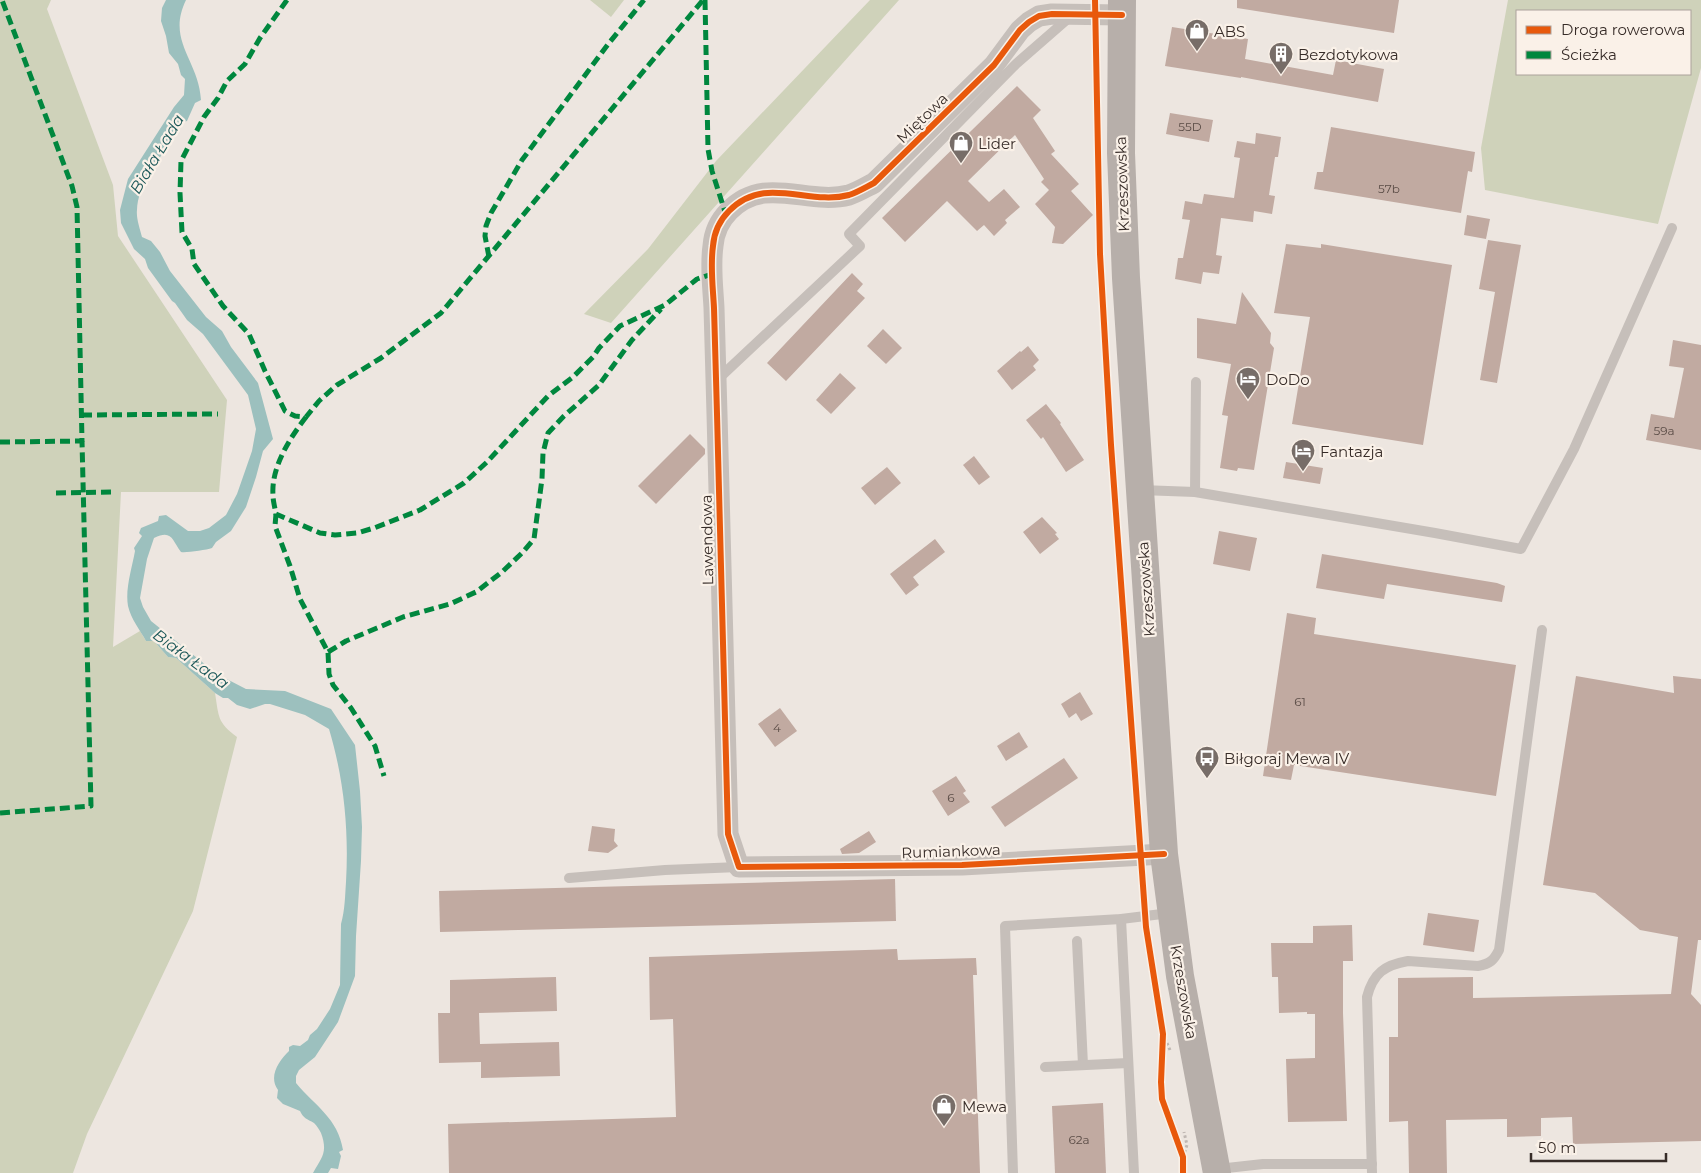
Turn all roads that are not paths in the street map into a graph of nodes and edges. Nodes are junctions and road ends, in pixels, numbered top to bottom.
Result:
1 (1122, 8) edge
2 (1073, 14) junction
3 (726, 214) joint
4 (1672, 228) dead end
5 (716, 381) junction
6 (1196, 382) dead end
7 (1140, 490) junction
8 (1195, 492) junction
9 (1542, 630) dead end
10 (1164, 854) junction
11 (739, 867) junction
12 (569, 878) dead end
13 (1171, 912) junction
14 (1121, 919) junction
15 (1077, 941) dead end
16 (1128, 1063) junction
17 (1083, 1066) junction
18 (1045, 1067) dead end
19 (1372, 1169) edge
20 (1217, 1171) edge
21 (1013, 1173) edge
22 (1134, 1173) edge

1 - 2 street, Miętowa
1 - 7 main road, Krzeszowska
2 - 3 street, Miętowa
2 - 5 lane
3 - 5 street, Lawendowa
4 - 8 lane
5 - 11 street, Lawendowa
6 - 8 lane
7 - 8 lane
7 - 10 main road, Krzeszowska
9 - 19 lane
10 - 11 street, Rumiankowa
10 - 13 main road, Krzeszowska
11 - 12 lane, Rumiankowa
13 - 14 lane
13 - 20 main road, Krzeszowska
14 - 16 lane
14 - 21 lane
15 - 17 lane
16 - 17 lane
16 - 22 lane
17 - 18 lane
19 - 20 lane

